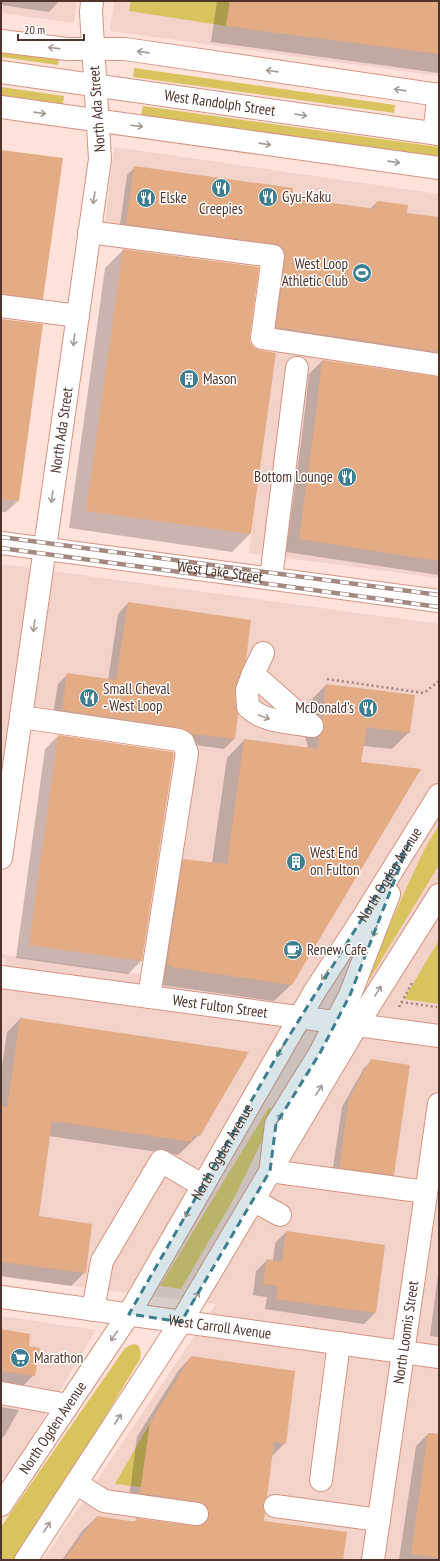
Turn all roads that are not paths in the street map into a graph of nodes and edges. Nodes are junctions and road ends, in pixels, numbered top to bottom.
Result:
1 (92, 1) edge
2 (1, 41) edge
3 (93, 48) junction
4 (1, 72) edge
5 (96, 85) junction
6 (439, 95) edge
7 (1, 107) edge
8 (98, 121) junction
9 (436, 134) edge
10 (439, 168) edge
11 (89, 232) junction
12 (1, 306) edge
13 (78, 316) junction
14 (439, 365) edge
15 (297, 368) dead end
16 (1, 543) edge
17 (45, 549) junction
18 (271, 578) junction
19 (439, 602) edge
20 (262, 653) dead end
21 (21, 717) junction
22 (312, 726) dead end
23 (8, 767) edge
24 (439, 795) edge
25 (410, 843) junction
26 (1, 858) edge
27 (439, 895) edge
28 (1, 978) edge
29 (149, 997) junction
30 (301, 1017) junction
31 (336, 1022) junction
32 (357, 1025) junction
33 (439, 1036) edge
34 (439, 1104) edge
35 (270, 1171) junction
36 (203, 1186) junction
37 (426, 1192) junction
38 (253, 1200) junction
39 (280, 1215) dead end
40 (1, 1297) edge
41 (94, 1310) junction
42 (129, 1314) junction
43 (181, 1322) junction
44 (339, 1343) junction
45 (403, 1352) junction
46 (439, 1357) edge
47 (1, 1393) edge
48 (68, 1405) junction
49 (321, 1480) dead end
50 (76, 1483) junction
51 (2, 1500) edge
52 (275, 1506) dead end
53 (197, 1514) dead end
54 (379, 1520) junction
55 (26, 1560) edge
56 (374, 1560) edge

1 - 3 street, North Ada Street
3 -> 2 street
3 - 5 street, North Ada Street
6 -> 3 street
4 - 5 street, West Randolph Street
5 - 8 street, North Ada Street
5 -> 9 street, West Randolph Street
6 - 9 street
7 -> 8 street
8 -> 10 street
8 -> 11 street, North Ada Street
11 - 13 street, North Ada Street
11 - 14 street
12 - 13 street
13 -> 17 street, North Ada Street
15 - 18 street
16 - 17 street, West Lake Street
17 - 18 street, West Lake Street
17 -> 21 street, North Ada Street
18 - 19 street, West Lake Street
20 -> 22 street
21 - 23 street, North Ada Street
21 - 29 street
23 - 26 street, North Ada Street
24 - 25 street, North Ogden Avenue
25 -> 30 street, North Ogden Avenue
25 -> 31 street
32 -> 27 street
28 - 29 street, West Fulton Street
29 - 30 street, West Fulton Street
30 - 31 street, West Fulton Street
30 -> 36 street, North Ogden Avenue
31 - 32 street, West Fulton Street
35 -> 31 street
32 - 33 street, West Fulton Street
35 -> 32 street
34 - 37 street, North Loomis Street
35 - 37 street
35 - 38 street
36 - 41 street
36 -> 42 street, North Ogden Avenue
37 - 45 street, North Loomis Street
38 - 39 street
43 -> 38 street
40 - 41 street, West Carroll Avenue
41 - 42 street, West Carroll Avenue
42 - 43 street, West Carroll Avenue
42 -> 48 street, North Ogden Avenue
43 - 44 street, West Carroll Avenue
50 -> 43 street
44 - 45 street, West Carroll Avenue
44 - 49 street
45 - 46 street, West Carroll Avenue
45 - 54 street, North Loomis Street
47 - 48 street
48 - 51 street, North Ogden Avenue
50 - 53 street
55 -> 50 street
52 - 54 street
54 - 56 street, North Loomis Street

